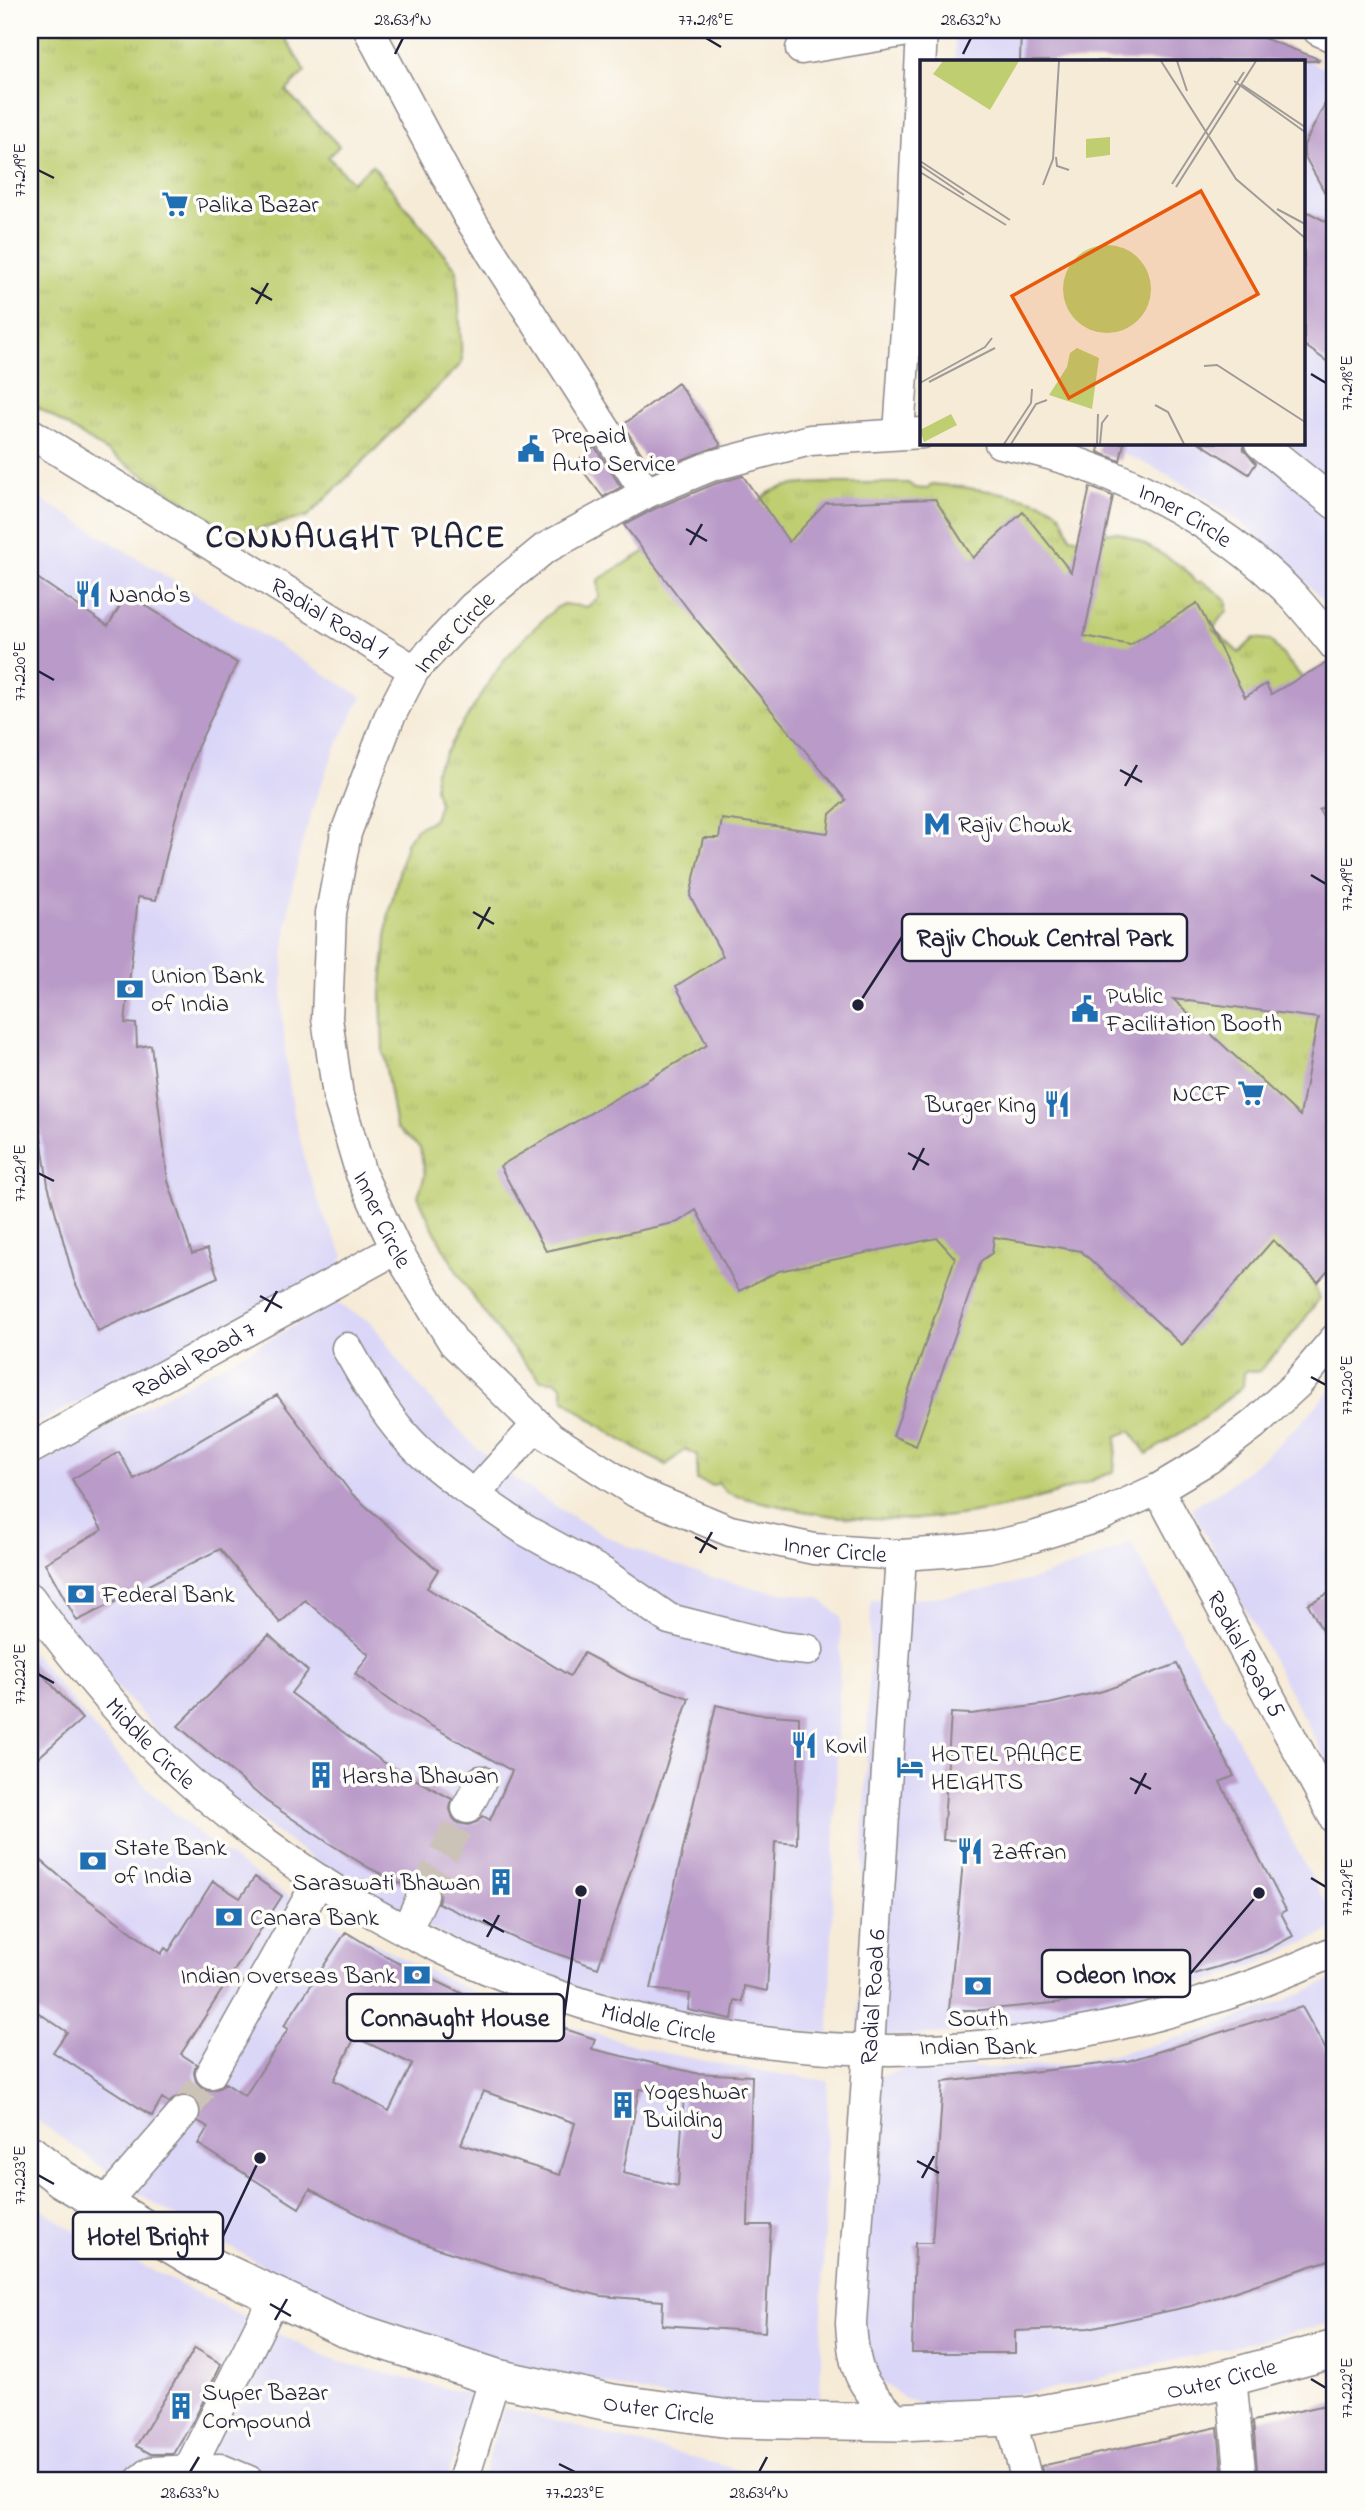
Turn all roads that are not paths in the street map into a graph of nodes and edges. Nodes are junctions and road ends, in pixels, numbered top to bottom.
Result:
1 (369, 30) edge
2 (914, 30) edge
3 (922, 30) edge
4 (1318, 30) edge
5 (1335, 38) edge
6 (801, 49) dead end
7 (921, 60) edge
8 (920, 71) edge
9 (30, 433) edge
10 (910, 433) edge
11 (1006, 444) edge
12 (1261, 444) edge
13 (1091, 454) edge
14 (646, 493) junction
15 (1335, 504) edge
16 (1331, 633) edge
17 (414, 670) junction
18 (396, 1249) junction
19 (1335, 1339) edge
20 (347, 1348) dead end
21 (537, 1425) junction
22 (30, 1448) edge
23 (1158, 1489) junction
24 (474, 1495) junction
25 (901, 1555) junction
26 (30, 1598) edge
27 (808, 1650) dead end
28 (481, 1781) dead end
29 (467, 1808) tunnel mouth
30 (1335, 1819) edge
31 (319, 1880) junction
32 (423, 1895) tunnel mouth
33 (405, 1931) junction
34 (1335, 1951) edge
35 (868, 2050) junction
36 (211, 2073) tunnel mouth
37 (184, 2112) tunnel mouth
38 (30, 2154) edge
39 (104, 2204) junction
40 (275, 2296) junction
41 (1335, 2349) edge
42 (495, 2377) junction
43 (1231, 2377) junction
44 (1010, 2417) junction
45 (899, 2422) junction
46 (188, 2471) junction
47 (140, 2481) edge
48 (249, 2481) edge
49 (463, 2481) edge
50 (1027, 2481) edge
51 (1241, 2481) edge

1 - 14 street
2 - 6 street
3 - 7 street
4 - 5 street
8 - 10 street
9 - 17 street, Radial Road 1
10 - 14 street, Inner Circle
11 - 13 street, Inner Circle
12 - 15 street
13 - 16 street, Inner Circle
14 - 17 street, Inner Circle
17 - 18 street, Inner Circle
18 - 21 street, Inner Circle
18 - 22 street, Radial Road 7
19 - 23 street, Inner Circle
20 - 24 street
21 - 24 street
21 - 25 street, Inner Circle
23 - 25 street, Inner Circle
23 - 30 street, Radial Road 5
24 - 27 street
25 - 35 street, Radial Road 6
26 - 31 street, Middle Circle
28 - 29 street
31 - 33 street, Middle Circle
31 - 36 street
32 - 33 street
33 - 35 street, Middle Circle
34 - 35 street, Middle Circle
35 - 45 street, Radial Road 6
37 - 39 street
38 - 39 main road, Outer Circle
39 - 40 main road, Outer Circle
40 - 42 main road, Outer Circle
40 - 46 street
41 - 43 main road, Outer Circle
42 - 45 main road, Outer Circle
42 - 49 street
43 - 44 main road, Outer Circle
43 - 51 street
44 - 45 main road, Outer Circle
44 - 50 street
46 - 47 street
46 - 48 street

